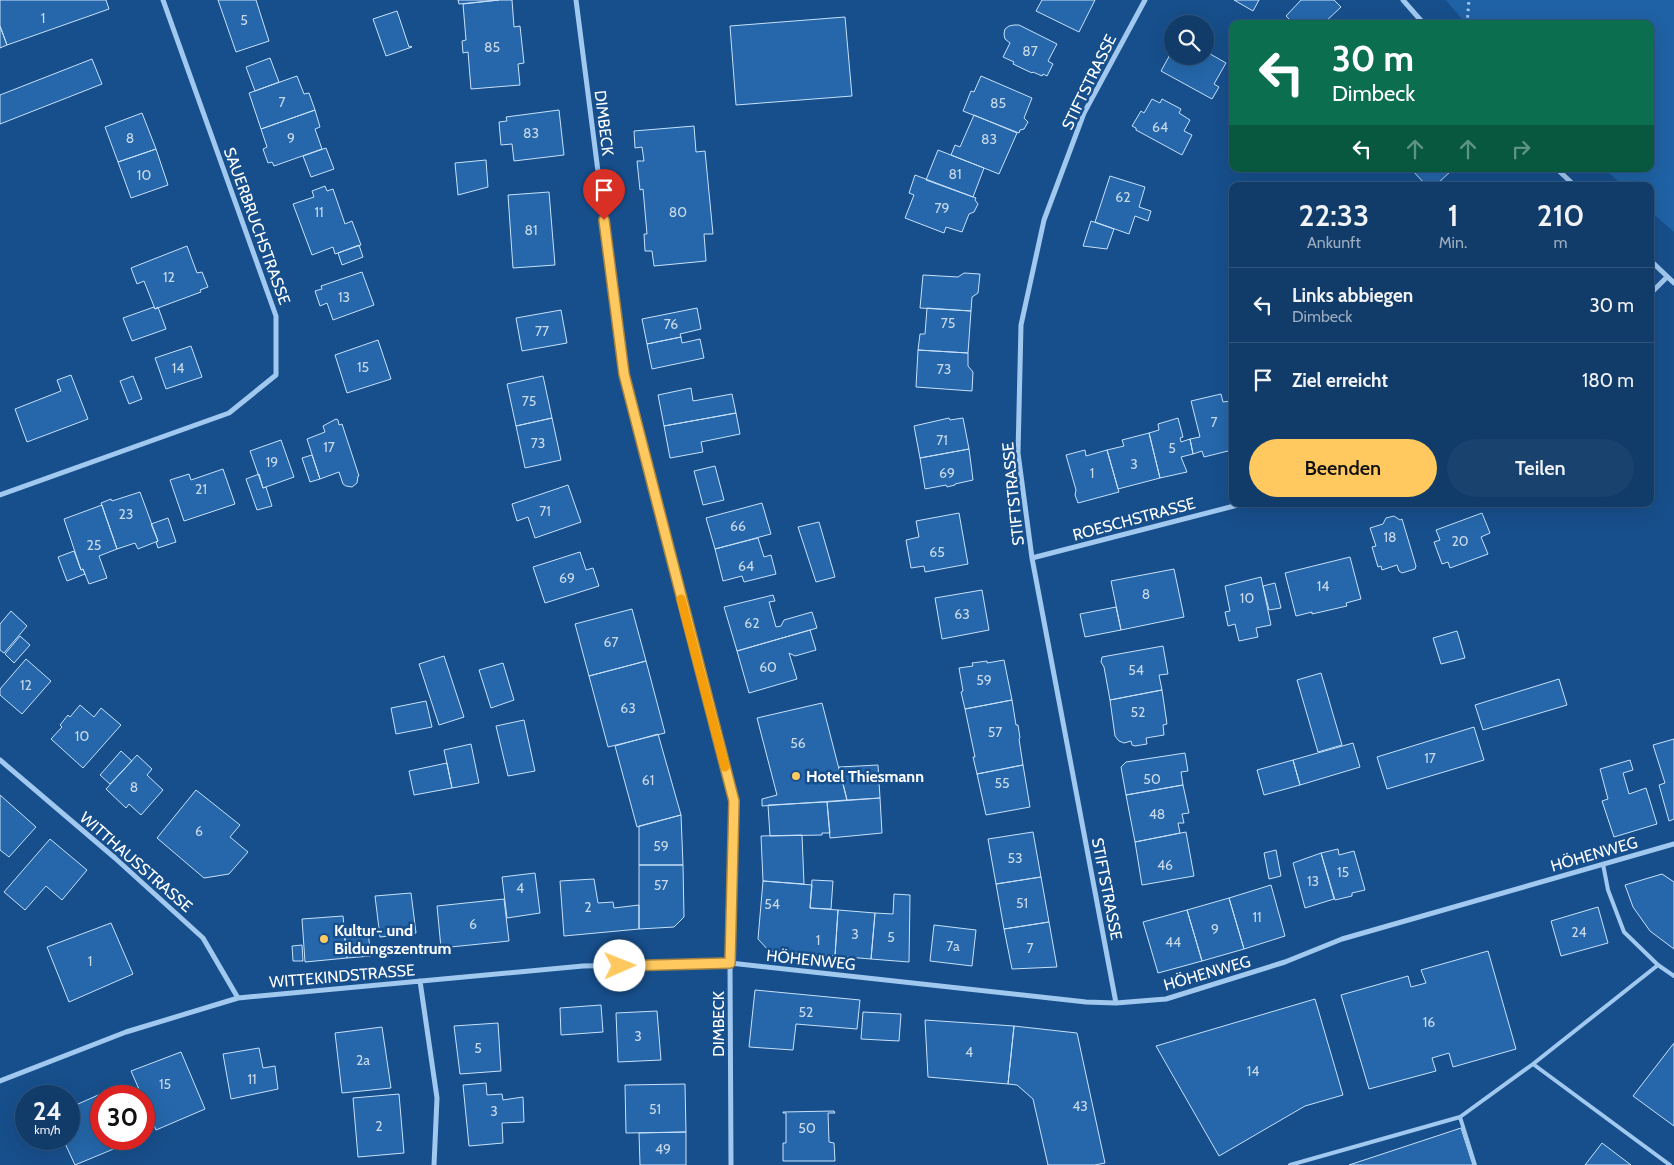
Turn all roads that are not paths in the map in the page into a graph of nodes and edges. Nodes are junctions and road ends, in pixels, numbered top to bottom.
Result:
1 (163, 0) edge
2 (576, 0) edge
3 (1145, 0) edge
4 (1403, 0) edge
5 (1420, 20) edge
6 (1560, 172) edge
7 (1571, 182) edge
8 (1654, 264) edge
9 (1667, 277) junction
10 (1674, 283) edge
11 (1654, 290) edge
12 (0, 495) edge
13 (1230, 507) edge
14 (1032, 558) junction
15 (0, 760) edge
16 (1674, 844) edge
17 (1603, 864) junction
18 (730, 963) junction
19 (1658, 965) junction
20 (1674, 976) edge
21 (420, 981) junction
22 (238, 998) junction
23 (1116, 1003) junction
24 (1533, 1064) junction
25 (0, 1081) edge
26 (1460, 1116) junction
27 (434, 1165) edge
28 (731, 1165) edge
29 (1290, 1165) edge
30 (1475, 1165) edge
31 (1670, 1165) edge

1 - 12 street, SAUERBRUCHSTRASSE
2 - 18 street, DIMBECK
3 - 14 street, STIFTSTRASSE
4 - 5 street
6 - 7 street
8 - 9 street
9 - 10 street
9 - 11 street
13 - 14 street, ROESCHSTRASSE
14 - 23 street, STIFTSTRASSE
15 - 22 street, WITTHAUSSTRASSE
16 - 17 street, HÖHENWEG
17 - 19 lane
17 - 23 street, HÖHENWEG
18 - 21 street, WITTEKINDSTRASSE
18 - 23 street, HÖHENWEG
18 - 28 street, DIMBECK
19 - 20 lane
19 - 24 lane
21 - 22 street, WITTEKINDSTRASSE
21 - 27 street
22 - 25 street, WITTEKINDSTRASSE
24 - 26 lane
24 - 31 lane
26 - 29 lane
26 - 30 lane

